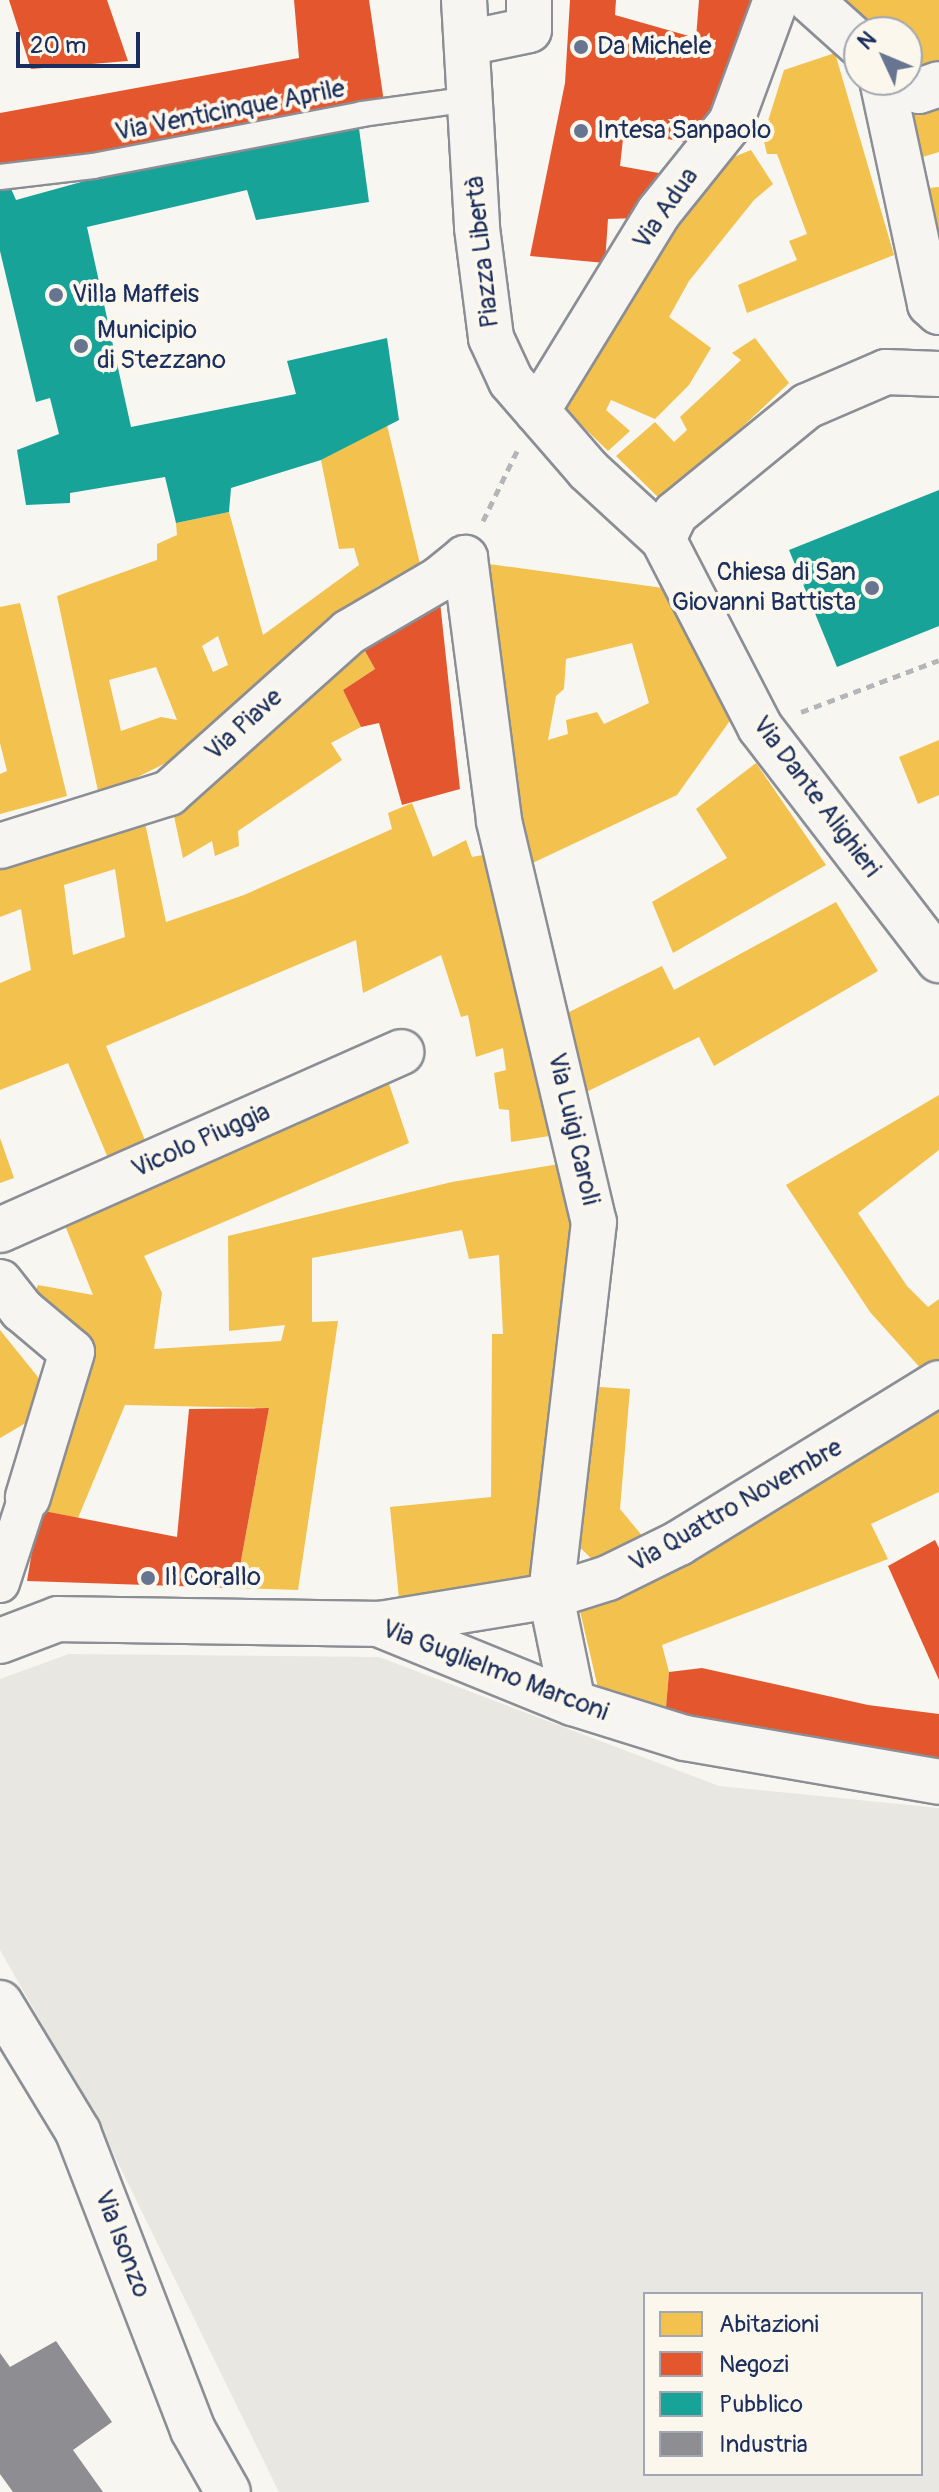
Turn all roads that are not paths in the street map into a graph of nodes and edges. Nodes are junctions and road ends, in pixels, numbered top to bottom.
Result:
1 (464, 0) edge
2 (529, 0) edge
3 (776, 0) edge
4 (810, 0) edge
5 (843, 30) edge
6 (467, 43) junction
7 (885, 96) edge
8 (471, 99) junction
9 (0, 177) edge
10 (939, 312) edge
11 (939, 374) edge
12 (537, 411) junction
13 (663, 539) junction
14 (465, 558) joint
15 (0, 846) edge
16 (939, 960) edge
17 (401, 1052) dead end
18 (0, 1230) edge
19 (0, 1282) edge
20 (939, 1383) edge
21 (28, 1497) joint
22 (0, 1583) edge
23 (551, 1596) junction
24 (378, 1624) junction
25 (0, 1641) edge
26 (573, 1703) junction
27 (939, 1782) edge
28 (0, 2003) edge
29 (228, 2492) edge

1 - 6 street, Piazza Libertà
2 - 6 street
3 - 12 street, Via Adua
4 - 5 street
6 - 8 street, Piazza Libertà
7 - 10 street
8 - 9 lane, Via Venticinque Aprile
8 - 12 street, Piazza Libertà
11 - 13 street
12 - 13 street, Piazza Libertà
13 - 16 street, Via Dante Alighieri
14 - 15 street, Via Piave
14 - 23 street, Via Luigi Caroli
17 - 18 street, Vicolo Piuggia
19 - 21 street
20 - 23 street, Via Quattro Novembre
21 - 22 street
23 - 24 street, Via Quattro Novembre
23 - 26 street, Via Luigi Caroli
24 - 25 street, Via Guglielmo Marconi
24 - 26 street, Via Guglielmo Marconi
26 - 27 street, Via Guglielmo Marconi
28 - 29 street, Via Isonzo

